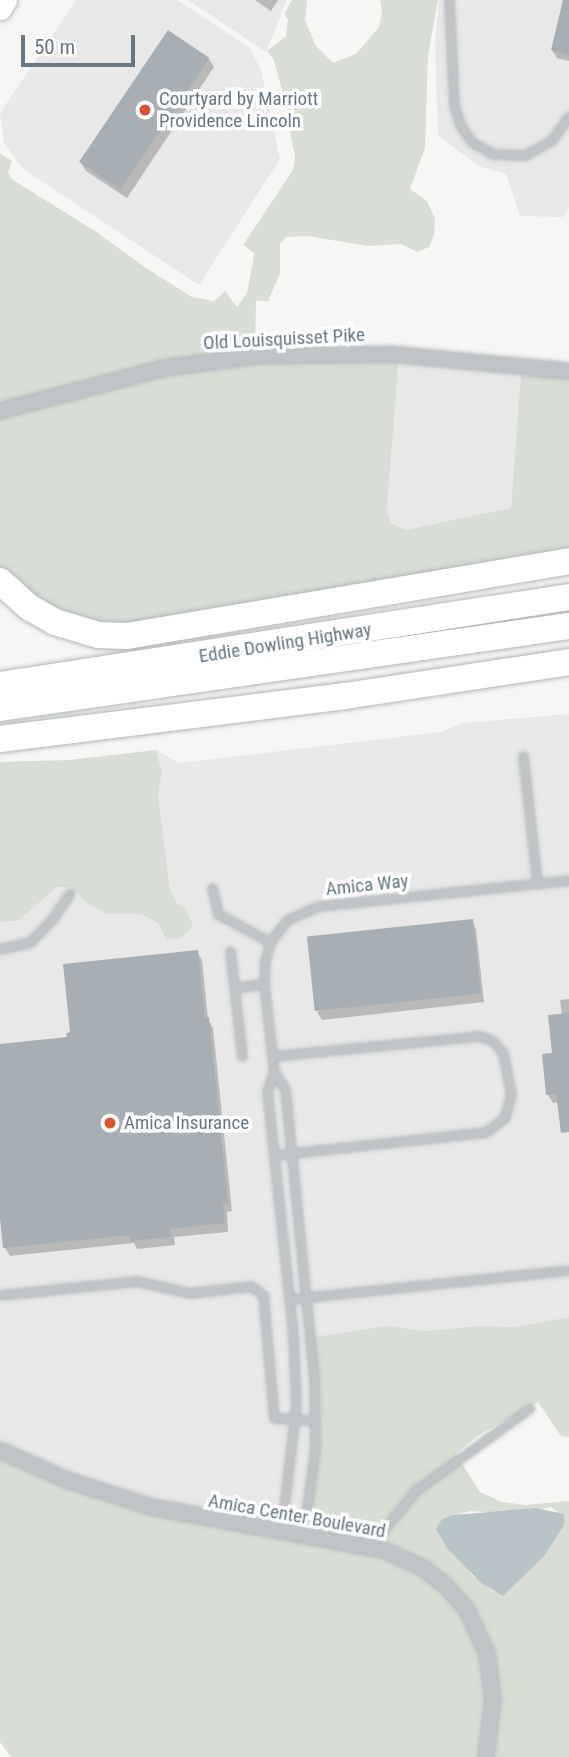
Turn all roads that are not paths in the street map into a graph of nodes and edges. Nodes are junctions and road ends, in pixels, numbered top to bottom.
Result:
1 (5, 0) edge
2 (449, 0) edge
3 (0, 8) edge
4 (569, 116) edge
5 (569, 371) edge
6 (2, 410) edge
7 (569, 561) edge
8 (569, 569) edge
9 (0, 581) edge
10 (569, 597) edge
11 (569, 626) edge
12 (569, 652) edge
13 (569, 662) edge
14 (48, 678) junction
15 (0, 685) edge
16 (0, 708) edge
17 (0, 722) edge
18 (0, 739) edge
19 (523, 756) dead end
20 (569, 880) edge
21 (537, 883) junction
22 (212, 888) dead end
23 (70, 893) dead end
24 (271, 942) junction
25 (0, 949) edge
26 (230, 951) dead end
27 (264, 984) junction
28 (234, 988) junction
29 (242, 1056) dead end
30 (272, 1056) junction
31 (274, 1072) junction
32 (291, 1153) junction
33 (274, 1154) junction
34 (569, 1270) edge
35 (0, 1295) edge
36 (306, 1297) junction
37 (289, 1299) junction
38 (530, 1408) dead end
39 (314, 1420) junction
40 (295, 1421) junction
41 (0, 1450) edge
42 (280, 1533) junction
43 (303, 1537) junction
44 (370, 1547) junction
45 (486, 1757) edge

1 - 3 main road
2 - 4 lane
5 - 6 street, Old Louisquisset Pike
7 - 9 highway
8 - 14 highway
10 - 14 highway, Eddie Dowling Highway
11 - 16 highway, Eddie Dowling Highway
12 - 17 highway
13 - 18 highway
14 - 15 highway, Eddie Dowling Highway
19 - 21 lane
20 - 21 lane, Amica Way
21 - 24 lane, Amica Way
22 - 24 lane
23 - 25 lane
24 - 27 lane
26 - 28 lane
27 - 28 lane
27 - 30 lane
28 - 29 lane
30 - 31 lane
30 - 32 lane
31 - 32 lane
31 - 33 lane
32 - 33 lane
32 - 36 lane
33 - 37 lane
34 - 36 lane
35 - 40 lane
36 - 37 lane
36 - 39 lane
37 - 40 lane
38 - 44 lane
39 - 40 lane
39 - 43 lane
40 - 42 lane
41 - 42 street, Amica Center Boulevard
42 - 43 street, Amica Center Boulevard
43 - 44 street, Amica Center Boulevard
44 - 45 street, Amica Center Boulevard

